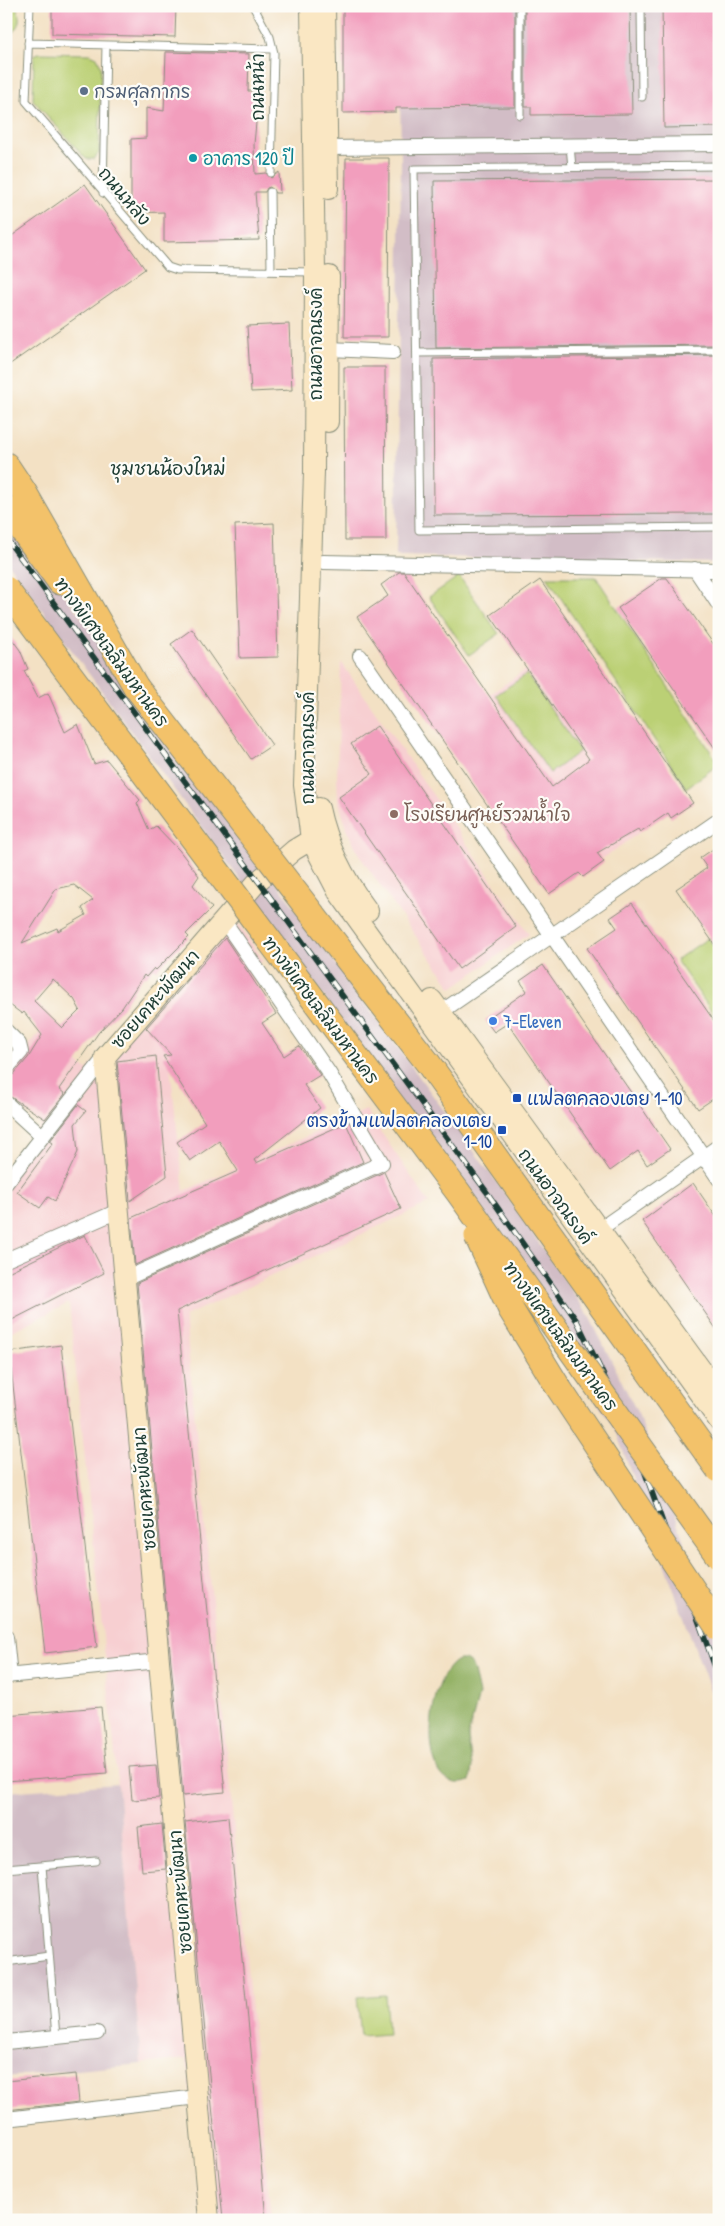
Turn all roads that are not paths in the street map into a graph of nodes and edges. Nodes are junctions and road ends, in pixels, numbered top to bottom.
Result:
1 (30, 6) edge
2 (253, 6) edge
3 (311, 6) edge
4 (325, 6) edge
5 (520, 6) edge
6 (641, 6) edge
7 (28, 43) junction
8 (106, 45) junction
9 (272, 49) junction
10 (642, 97) dead end
11 (520, 115) dead end
12 (719, 144) edge
13 (570, 146) junction
14 (327, 148) junction
15 (719, 166) edge
16 (572, 167) junction
17 (271, 173) dead end
18 (270, 192) dead end
19 (103, 193) junction
20 (271, 271) junction
21 (315, 272) junction
22 (330, 350) junction
23 (719, 350) edge
24 (393, 352) dead end
25 (416, 353) junction
26 (6, 465) edge
27 (6, 508) edge
28 (719, 527) edge
29 (323, 562) junction
30 (695, 569) junction
31 (719, 570) edge
32 (6, 589) edge
33 (719, 604) edge
34 (360, 656) dead end
35 (136, 688) junction
36 (719, 820) edge
37 (317, 836) junction
38 (224, 921) junction
39 (552, 935) junction
40 (441, 1012) junction
41 (6, 1031) edge
42 (105, 1057) junction
43 (6, 1069) edge
44 (6, 1103) edge
45 (42, 1136) junction
46 (719, 1146) edge
47 (704, 1157) junction
48 (719, 1179) edge
49 (6, 1184) edge
50 (458, 1192) junction
51 (118, 1211) junction
52 (593, 1234) junction
53 (6, 1260) edge
54 (125, 1279) junction
55 (719, 1394) edge
56 (719, 1421) edge
57 (719, 1470) edge
58 (719, 1556) edge
59 (719, 1629) edge
60 (6, 1636) edge
61 (159, 1661) junction
62 (8, 1676) edge
63 (96, 1861) dead end
64 (42, 1866) junction
65 (6, 1869) edge
66 (49, 1956) junction
67 (6, 1962) edge
68 (97, 2032) dead end
69 (56, 2037) junction
70 (6, 2042) edge
71 (198, 2097) junction
72 (6, 2118) edge
73 (210, 2220) edge

1 - 7 lane, ถนนหลัง
2 - 9 lane, ถนนหน้า
3 - 21 main road, ถนนอาจณรงค์
4 - 14 main road, ถนนอาจณรงค์
5 - 11 lane
6 - 10 lane
7 - 8 lane
7 - 19 lane, ถนนหลัง
8 - 9 lane
8 - 19 lane
9 - 17 lane, ถนนหน้า
12 - 13 street
13 - 14 street
13 - 16 lane
14 - 22 main road, ถนนอาจณรงค์
15 - 16 lane
16 - 25 lane
18 - 20 lane
19 - 20 lane, ถนนหลัง
20 - 21 lane, ถนนหลัง
21 - 37 main road, ถนนอาจณรงค์
22 - 24 street
22 - 29 main road, ถนนอาจณรงค์
23 - 25 lane
25 - 28 lane
26 - 35 highway
27 - 35 highway, ทางพิเศษเฉลิมมหานคร
29 - 30 street
29 - 37 main road, ถนนอาจณรงค์
30 - 31 street
30 - 33 street
32 - 50 highway, ทางพิเศษเฉลิมมหานคร, bridge
34 - 39 street
35 - 57 highway, ทางพิเศษเฉลิมมหานคร, bridge
36 - 39 street
37 - 38 main road, ซอยเคหะพัฒนา
37 - 40 main road, ถนนอาจณรงค์
37 - 52 main road, ถนนอาจณรงค์
38 - 42 main road, ซอยเคหะพัฒนา
38 - 54 street
39 - 40 street
39 - 47 street
40 - 52 main road, ถนนอาจณรงค์
41 - 43 street
42 - 45 street
42 - 51 main road, ซอยเคหะพัฒนา
44 - 45 street
45 - 49 street
46 - 47 street
47 - 48 street
47 - 52 street
50 - 58 highway, ทางพิเศษเฉลิมมหานคร, bridge
50 - 59 highway, bridge
51 - 53 street
51 - 54 main road, ซอยเคหะพัฒนา
52 - 55 main road, ถนนอาจณรงค์
52 - 56 main road, ถนนอาจณรงค์
54 - 61 main road, ซอยเคหะพัฒนา
60 - 62 street
61 - 62 street
61 - 71 main road, ซอยเคหะพัฒนา
63 - 64 lane
64 - 65 lane
64 - 66 lane
66 - 67 lane
66 - 69 lane
68 - 69 street
69 - 70 street
71 - 72 street
71 - 73 main road, ซอยเคหะพัฒนา

